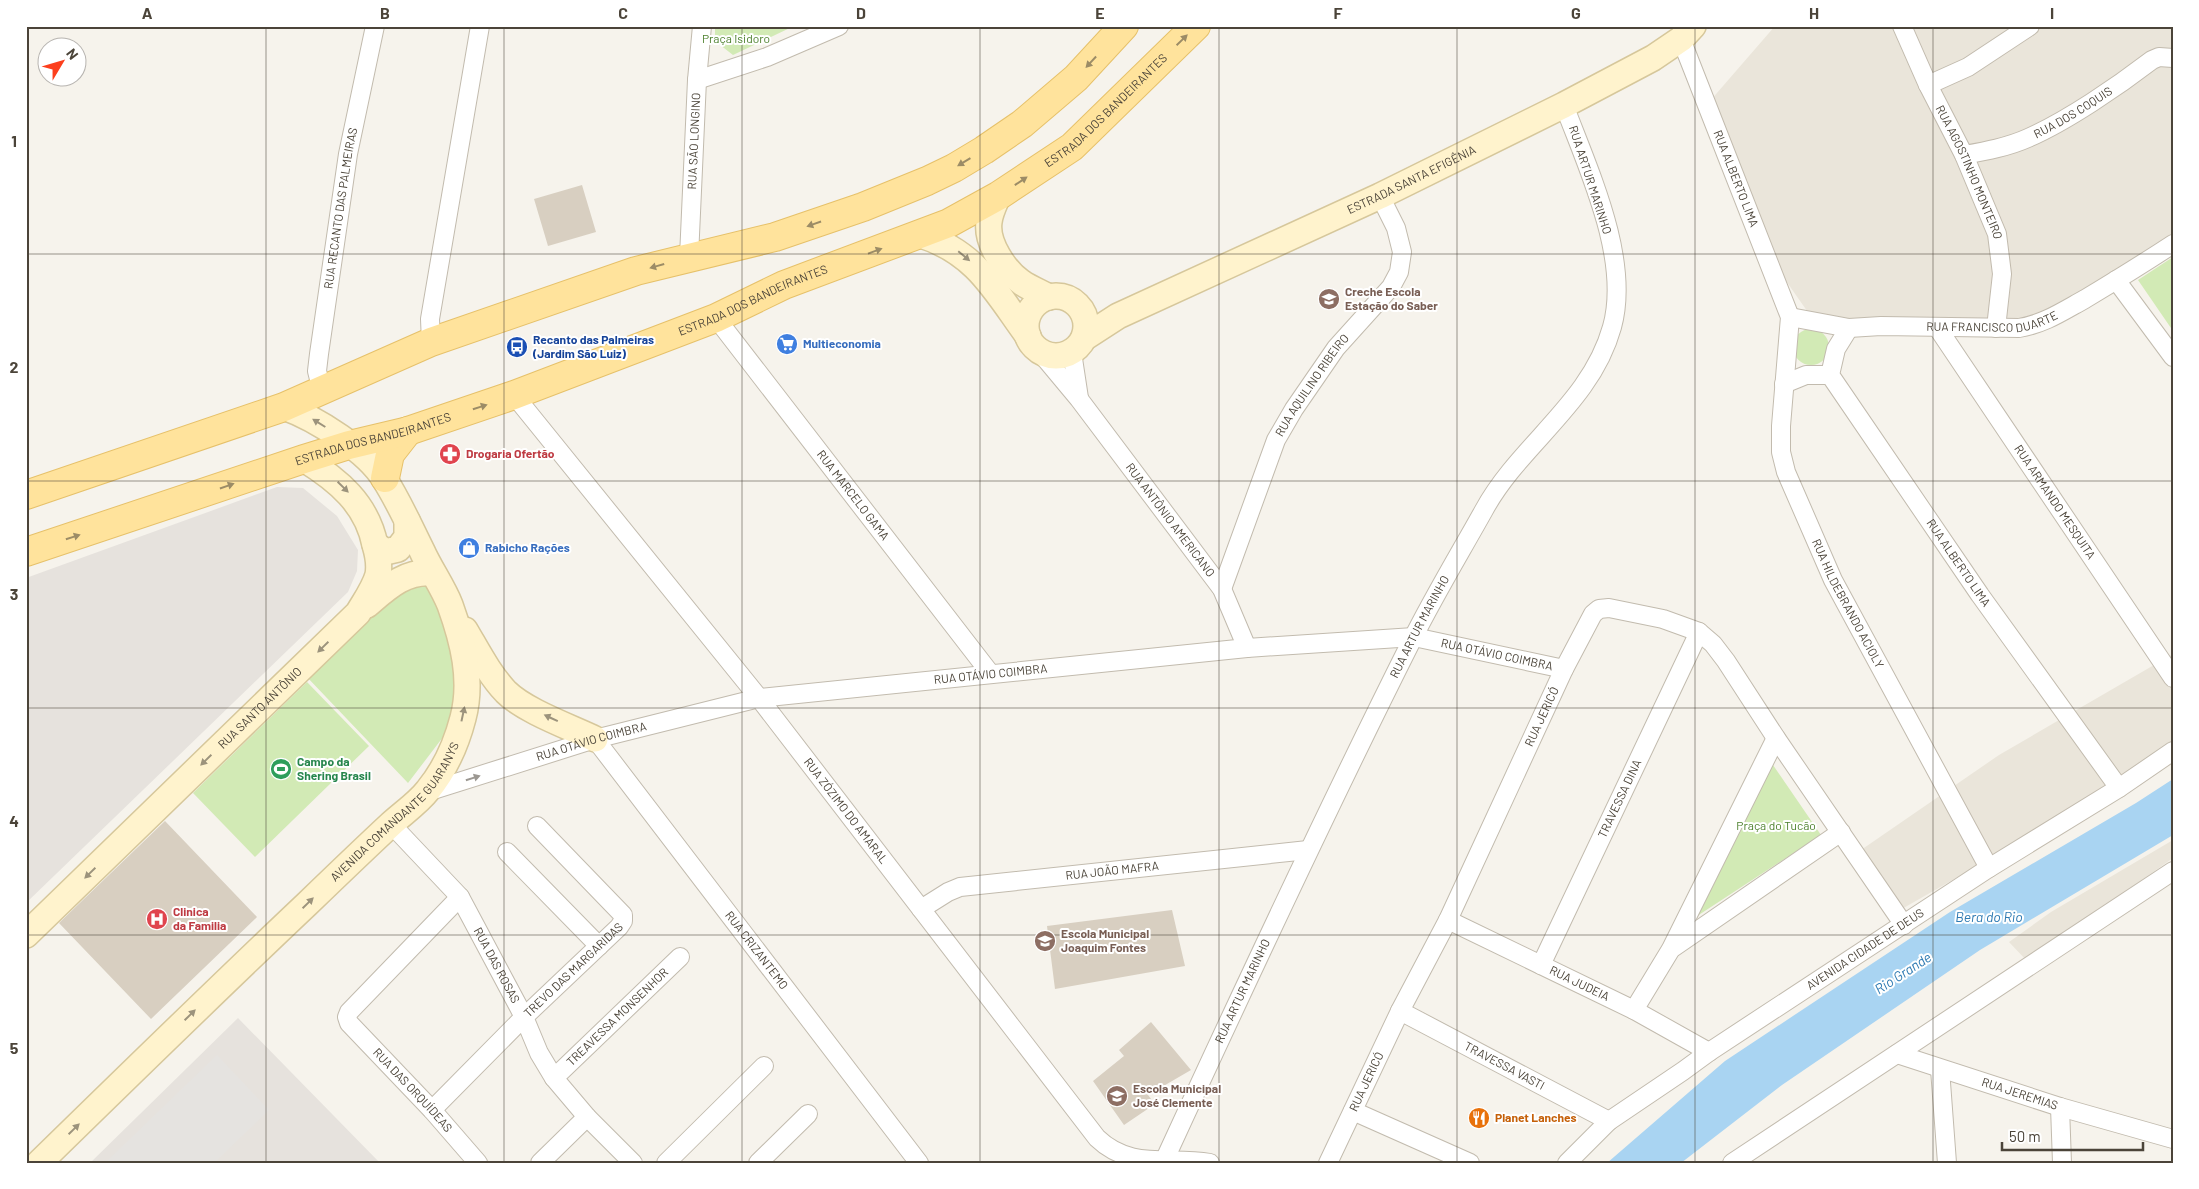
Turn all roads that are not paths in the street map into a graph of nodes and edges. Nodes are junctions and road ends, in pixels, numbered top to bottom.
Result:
1 (375, 26) edge
2 (480, 26) edge
3 (702, 26) edge
4 (839, 26) edge
5 (1124, 26) edge
6 (1196, 26) edge
7 (1902, 26) edge
8 (2030, 26) edge
9 (1687, 33) edge
10 (2173, 58) edge
11 (697, 80) junction
12 (1928, 85) junction
13 (1564, 105) junction
14 (1964, 155) junction
15 (998, 196) junction
16 (1380, 196) junction
17 (921, 235) junction
18 (2173, 244) edge
19 (689, 257) junction
20 (2116, 280) junction
21 (1049, 297) junction
22 (1076, 304) junction
23 (1118, 316) junction
24 (1790, 317) junction
25 (716, 318) junction
26 (1937, 327) junction
27 (1849, 328) junction
28 (1996, 328) junction
29 (432, 342) junction
30 (1033, 343) junction
31 (1078, 345) junction
32 (2173, 358) edge
33 (1830, 375) junction
34 (1784, 384) junction
35 (322, 391) junction
36 (514, 395) junction
37 (1079, 399) junction
38 (284, 407) junction
39 (408, 430) junction
40 (349, 445) junction
41 (304, 459) junction
42 (385, 478) junction
43 (26, 495) edge
44 (407, 521) junction
45 (375, 544) junction
46 (26, 552) edge
47 (432, 573) junction
48 (1222, 589) junction
49 (449, 603) junction
50 (358, 612) junction
51 (1699, 632) junction
52 (1414, 637) junction
53 (1247, 648) junction
54 (1564, 669) junction
55 (990, 673) junction
56 (2173, 678) edge
57 (759, 698) junction
58 (1776, 738) junction
59 (595, 739) junction
60 (2173, 751) edge
61 (2119, 788) junction
62 (427, 792) junction
63 (391, 824) junction
64 (537, 826) dead end
65 (1841, 832) junction
66 (1308, 850) junction
67 (507, 852) dead end
68 (1989, 868) junction
69 (2173, 871) edge
70 (460, 898) junction
71 (921, 909) junction
72 (1448, 920) junction
73 (1904, 925) junction
74 (26, 936) edge
75 (599, 946) junction
76 (1671, 948) junction
77 (680, 957) dead end
78 (1541, 965) junction
79 (1634, 1010) junction
80 (1400, 1011) junction
81 (524, 1017) junction
82 (1709, 1052) junction
83 (1896, 1054) junction
84 (764, 1066) dead end
85 (1940, 1069) junction
86 (554, 1078) junction
87 (2060, 1107) junction
88 (432, 1110) junction
89 (1353, 1111) junction
90 (808, 1114) dead end
91 (587, 1117) junction
92 (1609, 1120) junction
93 (2173, 1140) edge
94 (1165, 1159) junction
95 (1943, 1160) edge
96 (1131, 1161) edge
97 (39, 1163) edge
98 (478, 1163) edge
99 (540, 1163) edge
100 (633, 1163) edge
101 (666, 1163) edge
102 (758, 1163) edge
103 (919, 1163) edge
104 (1210, 1163) edge
105 (1328, 1163) edge
106 (1470, 1163) edge
107 (1567, 1163) edge
108 (1732, 1163) edge
109 (2062, 1163) edge

1 - 35 street, RUA RECANTO DAS PALMEIRAS
2 - 29 street
3 - 11 street, RUA SÃO LONGINO
4 - 11 street
5 -> 19 main road
15 -> 6 main road, ESTRADA DOS BANDEIRANTES
7 - 12 street, RUA AGOSTINHO MONTEIRO
8 - 12 street
9 - 13 street, ESTRADA SANTA EFIGÊNIA
9 - 24 street, RUA ALBERTO LIMA
10 - 14 street, RUA DOS COQUIS
11 - 19 street, RUA SÃO LONGINO
12 - 14 street, RUA AGOSTINHO MONTEIRO
13 - 16 street, ESTRADA SANTA EFIGÊNIA
13 - 52 street, RUA ARTUR MARINHO
14 - 28 street, RUA AGOSTINHO MONTEIRO
15 - 17 main road, ESTRADA DOS BANDEIRANTES
15 - 21 street
16 - 23 street, ESTRADA SANTA EFIGÊNIA
16 - 48 street, RUA AQUILINO RIBEIRO
25 -> 17 main road, ESTRADA DOS BANDEIRANTES
17 -> 30 street, RUA ANTÔNIO AMERICANO
18 - 20 street, RUA FRANCISCO DUARTE
19 -> 29 main road
20 - 28 street, RUA FRANCISCO DUARTE
20 - 32 street
21 - 22 street
21 - 30 street
22 - 23 street
22 - 31 street
23 - 31 street, ESTRADA SANTA EFIGÊNIA
24 - 27 street, RUA FRANCISCO DUARTE
24 - 34 street, RUA HILDEBRANDO ACIOLY
25 - 36 main road, ESTRADA DOS BANDEIRANTES
25 - 55 street, RUA MARCELO GAMA
26 - 27 street, RUA FRANCISCO DUARTE
26 - 28 street, RUA FRANCISCO DUARTE
26 - 56 street, RUA ARMANDO MESQUITA
27 - 33 street
29 - 35 main road
30 - 31 street
30 - 37 street, RUA ANTÔNIO AMERICANO
31 - 37 street, RUA ANTÔNIO AMERICANO
33 - 34 street
33 - 61 street, RUA ALBERTO LIMA
34 - 68 street, RUA HILDEBRANDO ACIOLY
35 - 38 main road
39 -> 36 main road, ESTRADA DOS BANDEIRANTES
36 - 57 street, RUA ZÓZIMO DO AMARAL
37 - 48 street, RUA ANTÔNIO AMERICANO
40 -> 38 street, AVENIDA COMANDANTE GUARANYS
38 - 43 main road
39 - 40 main road, ESTRADA DOS BANDEIRANTES
39 - 42 main road
40 - 41 main road, ESTRADA DOS BANDEIRANTES
40 - 42 street, AVENIDA COMANDANTE GUARANYS
41 -> 45 street, RUA SANTO ANTÔNIO
46 -> 41 main road, ESTRADA DOS BANDEIRANTES
42 - 44 street, AVENIDA COMANDANTE GUARANYS
44 - 45 street
44 - 47 street, AVENIDA COMANDANTE GUARANYS
45 - 50 street, RUA SANTO ANTÔNIO
47 - 49 street, AVENIDA COMANDANTE GUARANYS
47 - 50 street
48 - 53 street, RUA ANTÔNIO AMERICANO
59 -> 49 street
62 -> 49 street, AVENIDA COMANDANTE GUARANYS
50 -> 74 street, RUA SANTO ANTÔNIO
51 - 54 street, RUA JERICÓ
51 - 58 street, RUA JERICÓ
51 - 78 street, TRAVESSA DINA
52 - 53 street, RUA OTÁVIO COIMBRA
52 - 54 street, RUA OTÁVIO COIMBRA
52 - 66 street, RUA ARTUR MARINHO
53 - 55 street, RUA OTÁVIO COIMBRA
54 - 72 street, RUA JERICÓ
55 - 57 street, RUA OTÁVIO COIMBRA
57 - 59 street, RUA OTÁVIO COIMBRA
57 - 71 street, RUA ZÓZIMO DO AMARAL
58 - 65 street, RUA JERICÓ
58 - 76 street
62 -> 59 street, RUA OTÁVIO COIMBRA
59 - 103 street, RUA CRIZANTEMO
60 - 61 street, AVENIDA CIDADE DE DEUS
61 - 68 street, AVENIDA CIDADE DE DEUS
62 - 63 street, AVENIDA COMANDANTE GUARANYS
63 - 70 street, RUA DAS ROSAS
97 -> 63 street, AVENIDA COMANDANTE GUARANYS
64 - 75 street, TREVO DAS MARGARIDAS
65 - 73 street, RUA JERICÓ
65 - 76 street
66 - 71 street, RUA JOÃO MAFRA
66 - 94 street, RUA ARTUR MARINHO
67 - 75 street
68 - 73 street, AVENIDA CIDADE DE DEUS
69 - 83 street
70 - 81 street, RUA DAS ROSAS
70 - 88 street, RUA DAS ORQUÍDEAS
71 - 96 street, RUA ZÓZIMO DO AMARAL
72 - 78 street, RUA JUDEIA
72 - 80 street, RUA JERICÓ
73 - 82 street, AVENIDA CIDADE DE DEUS
75 - 81 street, TREVO DAS MARGARIDAS
76 - 79 street
77 - 86 street, TREAVESSA MONSENHOR
78 - 79 street, RUA JUDEIA
79 - 82 street, RUA JUDEIA
80 - 89 street, RUA JERICÓ
80 - 92 street, TRAVESSA VASTI
81 - 86 street, RUA DAS ROSAS
81 - 88 street, TREVO DAS MARGARIDAS
82 - 92 street, AVENIDA CIDADE DE DEUS
83 - 85 street, RUA JEREMIAS
83 - 108 street
84 - 101 street
85 - 87 street, RUA JEREMIAS
85 - 95 street
86 - 91 street, RUA DAS ROSAS
87 - 93 street, RUA JEREMIAS
87 - 109 street
88 - 98 street, RUA DAS ORQUÍDEAS
89 - 105 street, RUA JERICÓ
89 - 106 street
90 - 102 street
91 - 99 street
91 - 100 street, RUA DAS ROSAS
92 - 107 street, AVENIDA CIDADE DE DEUS
94 - 96 street, RUA ZÓZIMO DO AMARAL
94 - 104 street, RUA ZÓZIMO DO AMARAL

